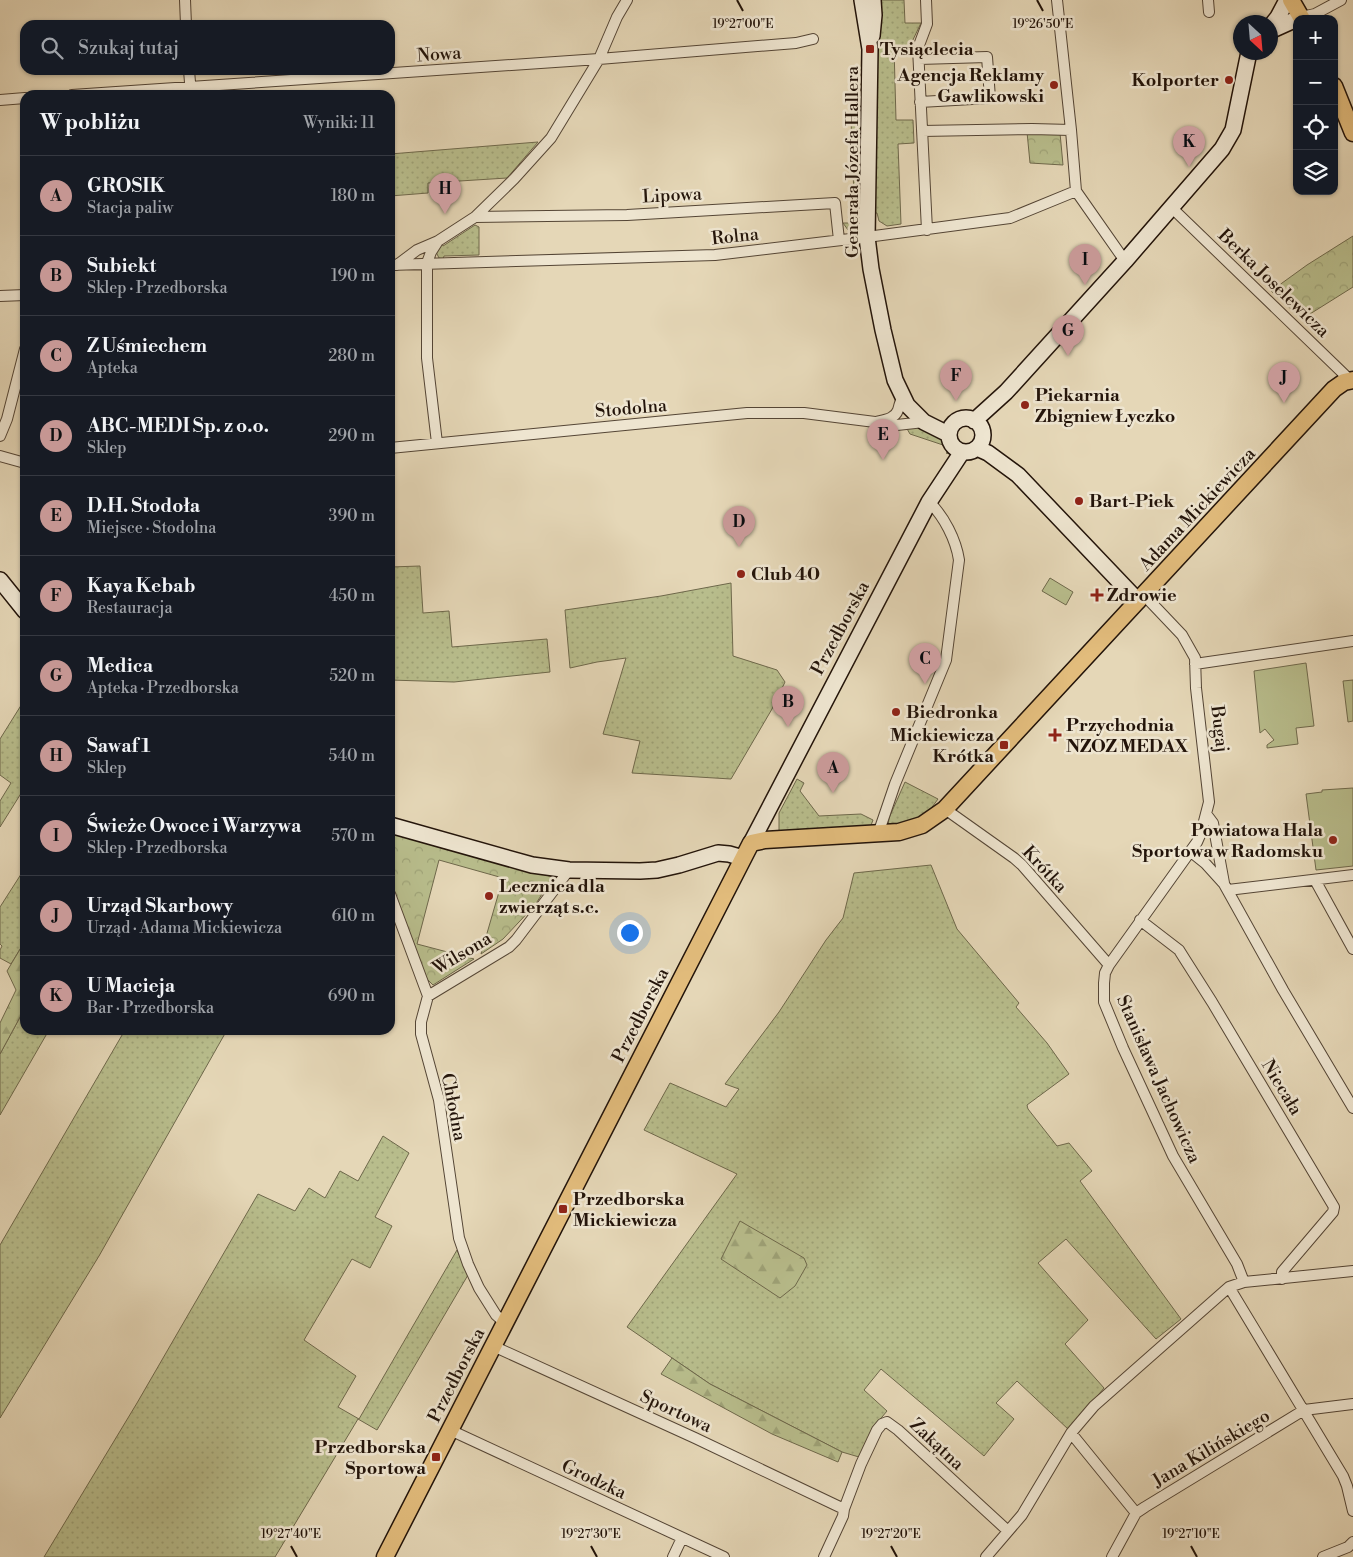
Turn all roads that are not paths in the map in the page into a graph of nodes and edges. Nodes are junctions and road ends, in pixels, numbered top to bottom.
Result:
1 (184, 0) edge
2 (862, 0) edge
3 (874, 0) edge
4 (926, 0) edge
5 (1057, 0) edge
6 (1208, 0) edge
7 (1287, 0) edge
8 (1291, 0) edge
9 (1342, 0) edge
10 (627, 1) edge
11 (1209, 12) dead end
12 (1299, 15) edge
13 (1312, 15) edge
14 (1278, 17) edge
15 (186, 20) edge
16 (1293, 21) edge
17 (1278, 26) edge
18 (813, 39) dead end
19 (870, 42) junction
20 (599, 59) junction
21 (919, 59) junction
22 (1247, 60) edge
23 (189, 75) edge
24 (395, 75) edge
25 (395, 75) edge
26 (191, 90) edge
27 (204, 90) edge
28 (1338, 96) edge
29 (20, 98) edge
30 (0, 100) edge
31 (920, 102) junction
32 (1071, 130) junction
33 (922, 131) junction
34 (1353, 133) edge
35 (1076, 191) junction
36 (1171, 207) junction
37 (475, 217) junction
38 (927, 230) junction
39 (867, 237) junction
40 (438, 240) junction
41 (839, 240) junction
42 (1125, 261) junction
43 (426, 263) junction
44 (395, 264) edge
45 (395, 265) edge
46 (20, 295) edge
47 (0, 296) edge
48 (20, 367) edge
49 (1352, 381) edge
50 (903, 398) junction
51 (875, 422) junction
52 (924, 422) junction
53 (0, 436) edge
54 (966, 437) junction
55 (437, 443) junction
56 (395, 447) edge
57 (0, 456) edge
58 (20, 461) edge
59 (931, 498) junction
60 (0, 580) edge
61 (1141, 598) junction
62 (20, 605) edge
63 (1353, 641) edge
64 (1195, 664) junction
65 (945, 809) junction
66 (1207, 815) junction
67 (395, 825) edge
68 (878, 834) junction
69 (751, 842) junction
70 (1190, 851) junction
71 (743, 858) junction
72 (569, 870) junction
73 (1353, 875) edge
74 (1315, 880) junction
75 (1226, 887) junction
76 (395, 907) edge
77 (1140, 920) junction
78 (1353, 948) edge
79 (1109, 965) junction
80 (428, 996) junction
81 (1353, 1108) edge
82 (1353, 1271) edge
83 (1282, 1279) junction
84 (1244, 1282) junction
85 (1229, 1287) junction
86 (505, 1323) junction
87 (493, 1346) junction
88 (1353, 1404) edge
89 (1304, 1410) junction
90 (450, 1430) junction
91 (1071, 1433) junction
92 (844, 1508) junction
93 (1353, 1511) edge
94 (1136, 1513) junction
95 (1008, 1531) junction
96 (682, 1538) junction
97 (1353, 1542) edge
98 (385, 1557) edge
99 (674, 1557) edge
100 (724, 1557) edge
101 (824, 1557) edge
102 (986, 1557) edge
103 (1112, 1557) edge
104 (1323, 1557) edge

1 - 15 street
2 - 19 street, Generała Józefa Hallera
3 - 19 street, Generała Józefa Hallera
4 - 21 street
5 - 32 street
6 - 11 street
7 - 14 street
8 - 12 main road
9 - 13 street
10 - 20 street
16 - 17 street
18 - 20 street, Nowa
19 - 39 street, Generała Józefa Hallera
20 - 24 street, Nowa
20 - 37 street
21 - 31 street
21 - 31 street
22 - 36 street, Przedborska
23 - 26 street
25 - 27 street, Nowa
28 - 34 main road
29 - 30 street
31 - 33 street
32 - 33 street
32 - 35 street
33 - 38 street
35 - 38 street, Rolna
35 - 42 street
36 - 42 street, Przedborska
36 - 49 street, Berka Joselewicza
37 - 40 street
37 - 41 street, Lipowa
38 - 39 street, Rolna
39 - 41 street, Rolna
39 - 50 street, Generała Józefa Hallera
40 - 43 street
40 - 44 street
41 - 43 street, Rolna
42 - 54 street, Przedborska
43 - 45 street, Rolna
43 - 55 street
46 - 47 street
48 - 53 street
49 - 61 main road, Adama Mickiewicza
50 - 51 street
50 - 52 street, Generała Józefa Hallera
50 - 54 street
51 - 52 street, Stodolna
51 - 55 street, Stodolna
52 - 54 street, Generała Józefa Hallera
54 - 59 street, Przedborska
54 - 61 street, Bugaj
55 - 56 street, Stodolna
57 - 58 street
59 - 68 street
59 - 69 street, Przedborska
60 - 62 street
61 - 64 street, Bugaj
61 - 65 main road, Adama Mickiewicza
63 - 64 street
64 - 66 street, Bugaj
65 - 68 main road, Adama Mickiewicza
65 - 79 street, Krótka
66 - 70 street, Stanisława Jachowicza
66 - 75 street, Bugaj
67 - 72 street
68 - 69 main road, Adama Mickiewicza
69 - 71 main road, Przedborska
70 - 75 street, Bugaj
70 - 77 street, Stanisława Jachowicza
71 - 72 street
71 - 86 main road, Przedborska
72 - 80 street, Wilsona
73 - 74 street
74 - 75 street
74 - 78 street
75 - 81 street, Bugaj
76 - 80 street
77 - 79 street, Stanisława Jachowicza
77 - 83 street, Niecała
79 - 84 street, Stanisława Jachowicza
80 - 86 street, Chłodna
82 - 83 street
83 - 84 street
84 - 85 street
85 - 89 street
85 - 91 street
86 - 87 main road, Przedborska
87 - 90 main road, Przedborska
87 - 92 street, Sportowa
88 - 89 street, Jana Kilińskiego
89 - 93 street
89 - 94 street, Jana Kilińskiego
90 - 96 street, Grodzka
90 - 98 main road, Przedborska
91 - 94 street
91 - 95 street
92 - 95 street, Zakątna
92 - 101 street, Zakątna
94 - 103 street, Jana Kilińskiego
95 - 102 street
96 - 99 street
96 - 100 street, Grodzka
97 - 104 street

